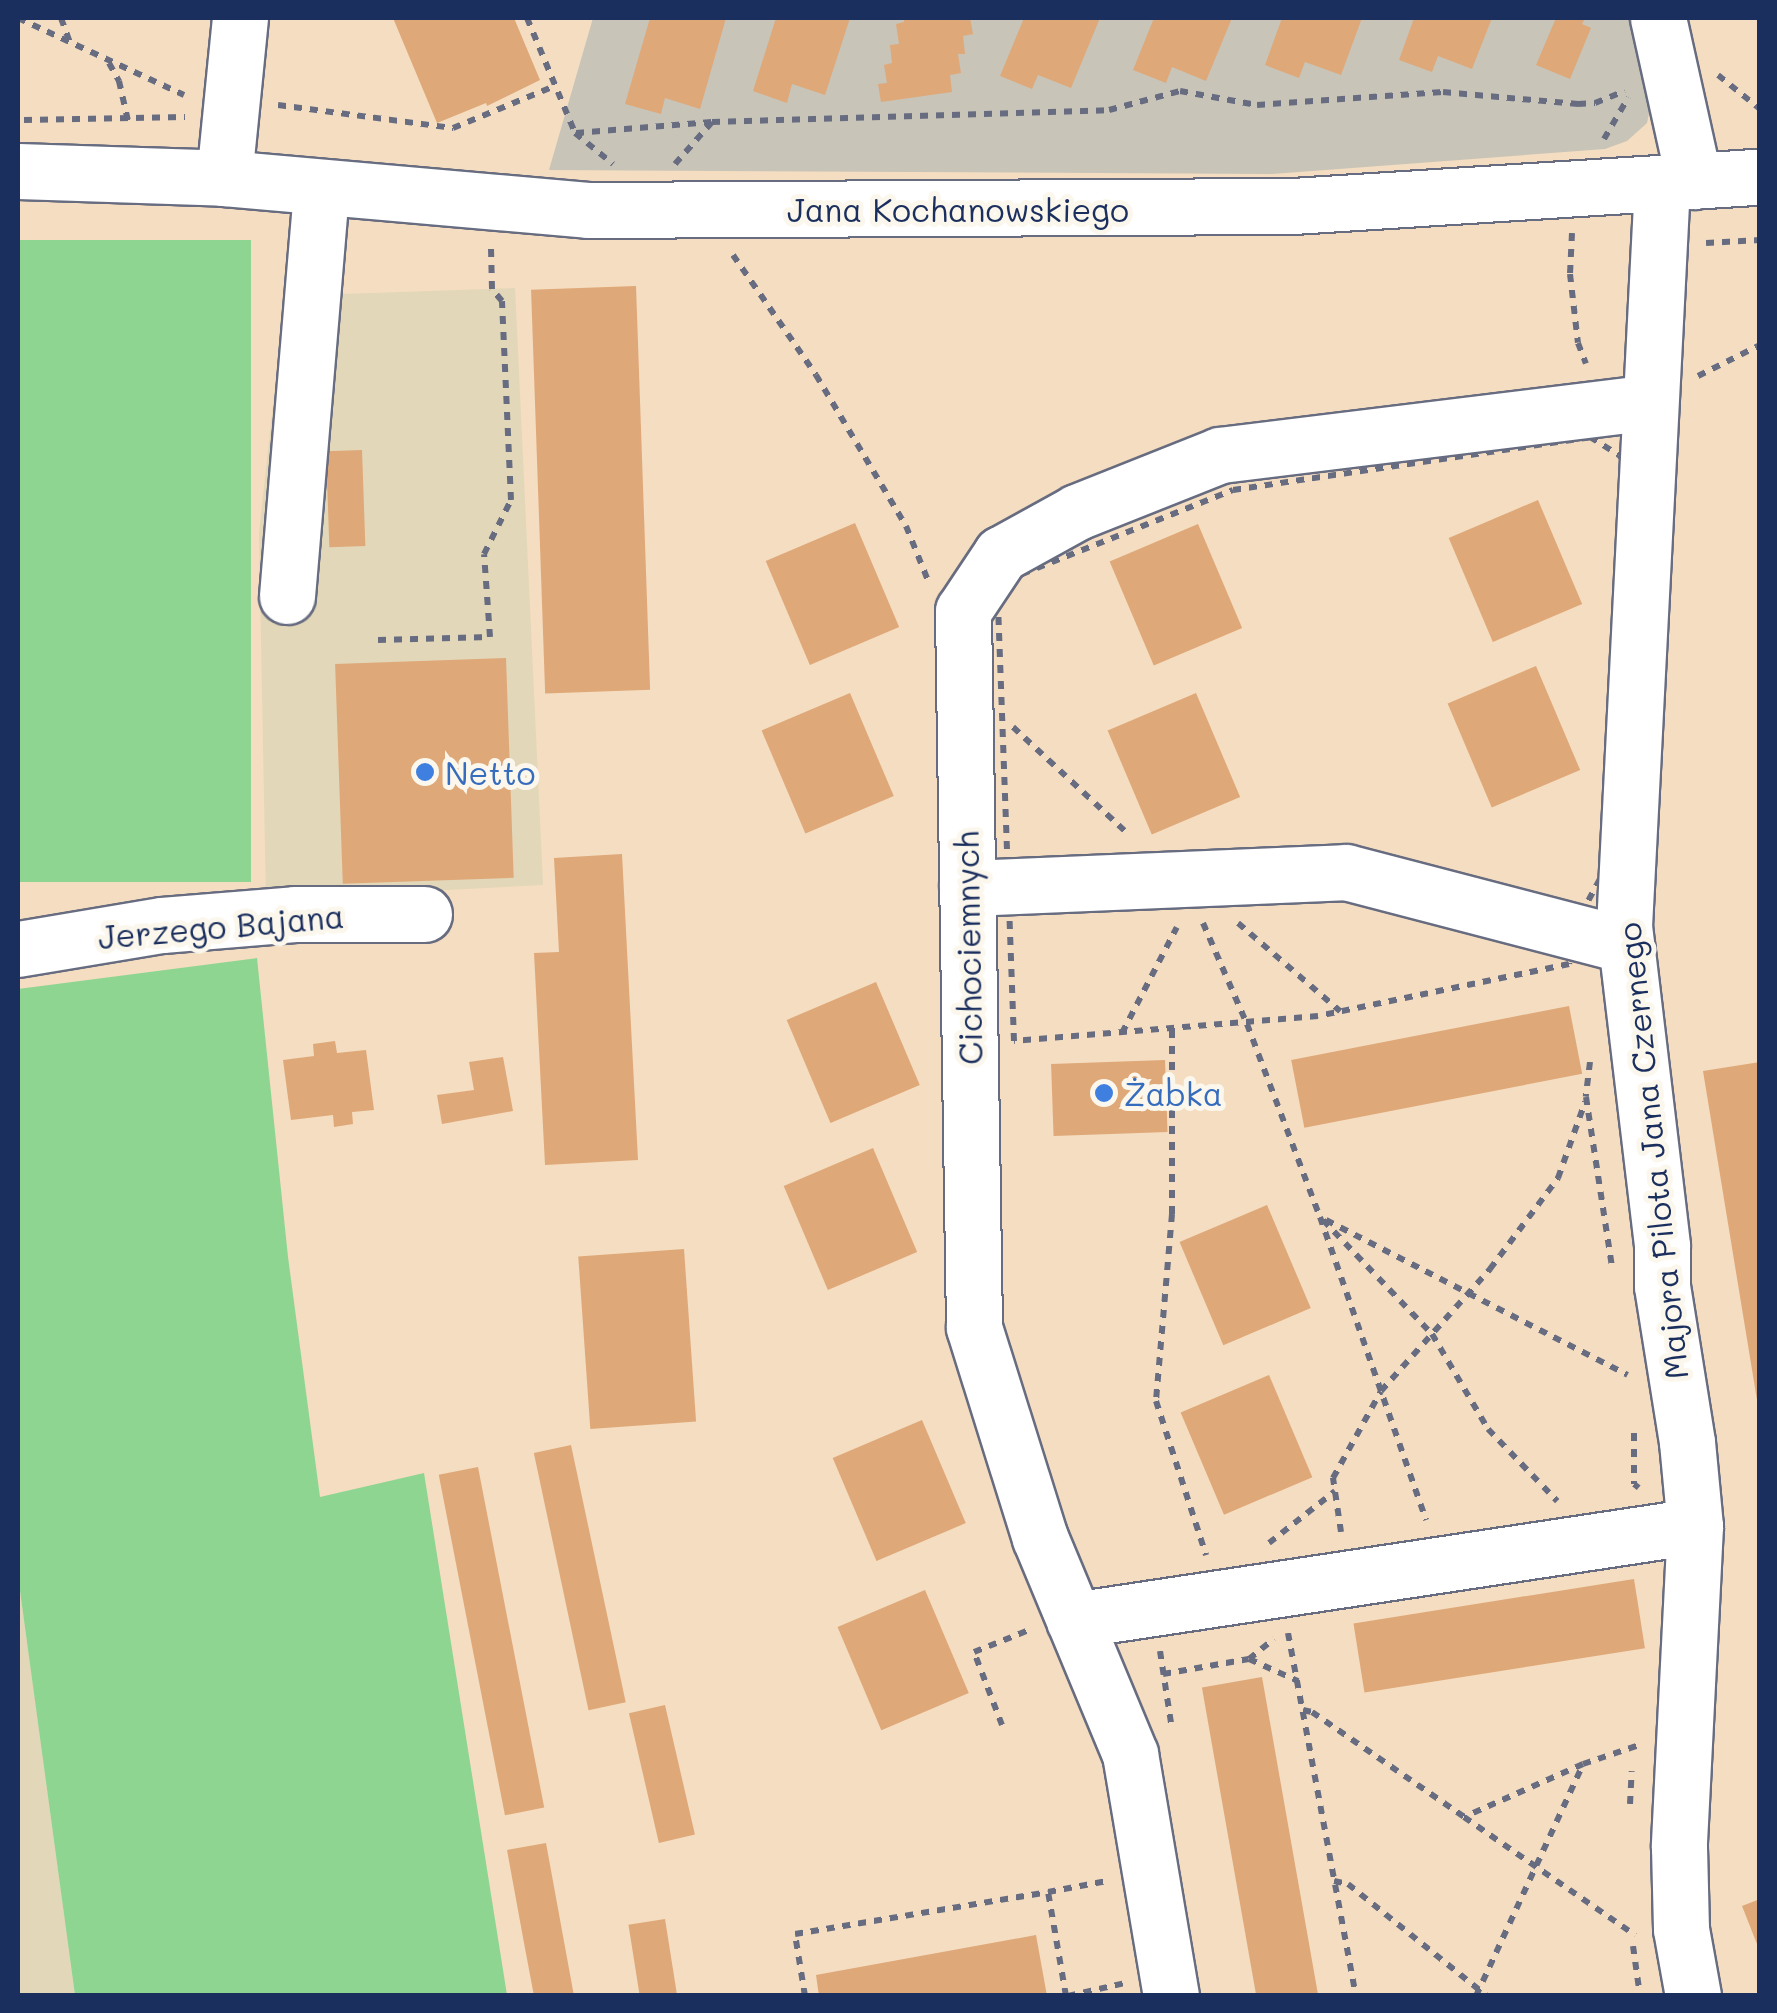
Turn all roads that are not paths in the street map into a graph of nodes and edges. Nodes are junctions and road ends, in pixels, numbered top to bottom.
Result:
1 (240, 18) edge
2 (1658, 18) edge
3 (18, 171) edge
4 (1760, 177) edge
5 (224, 178) junction
6 (1678, 183) junction
7 (321, 187) junction
8 (1670, 391) junction
9 (288, 596) dead end
10 (987, 888) junction
11 (424, 914) dead end
12 (1626, 946) junction
13 (18, 949) edge
14 (1695, 1526) junction
15 (1060, 1622) junction
16 (1148, 1989) edge
17 (1694, 1996) edge

1 - 5 street
2 - 6 street
3 - 5 street, Jana Kochanowskiego
4 - 6 street, Jana Kochanowskiego
5 - 7 street, Jana Kochanowskiego
6 - 7 street, Jana Kochanowskiego
6 - 8 street, Majora Pilota Jana Czernego
7 - 9 street
8 - 10 street, Cichociemnych
8 - 12 street, Majora Pilota Jana Czernego
10 - 12 street
10 - 15 street, Cichociemnych
11 - 13 street, Jerzego Bajana
12 - 14 street, Majora Pilota Jana Czernego
14 - 15 street
14 - 17 street, Majora Pilota Jana Czernego
15 - 16 street, Cichociemnych

